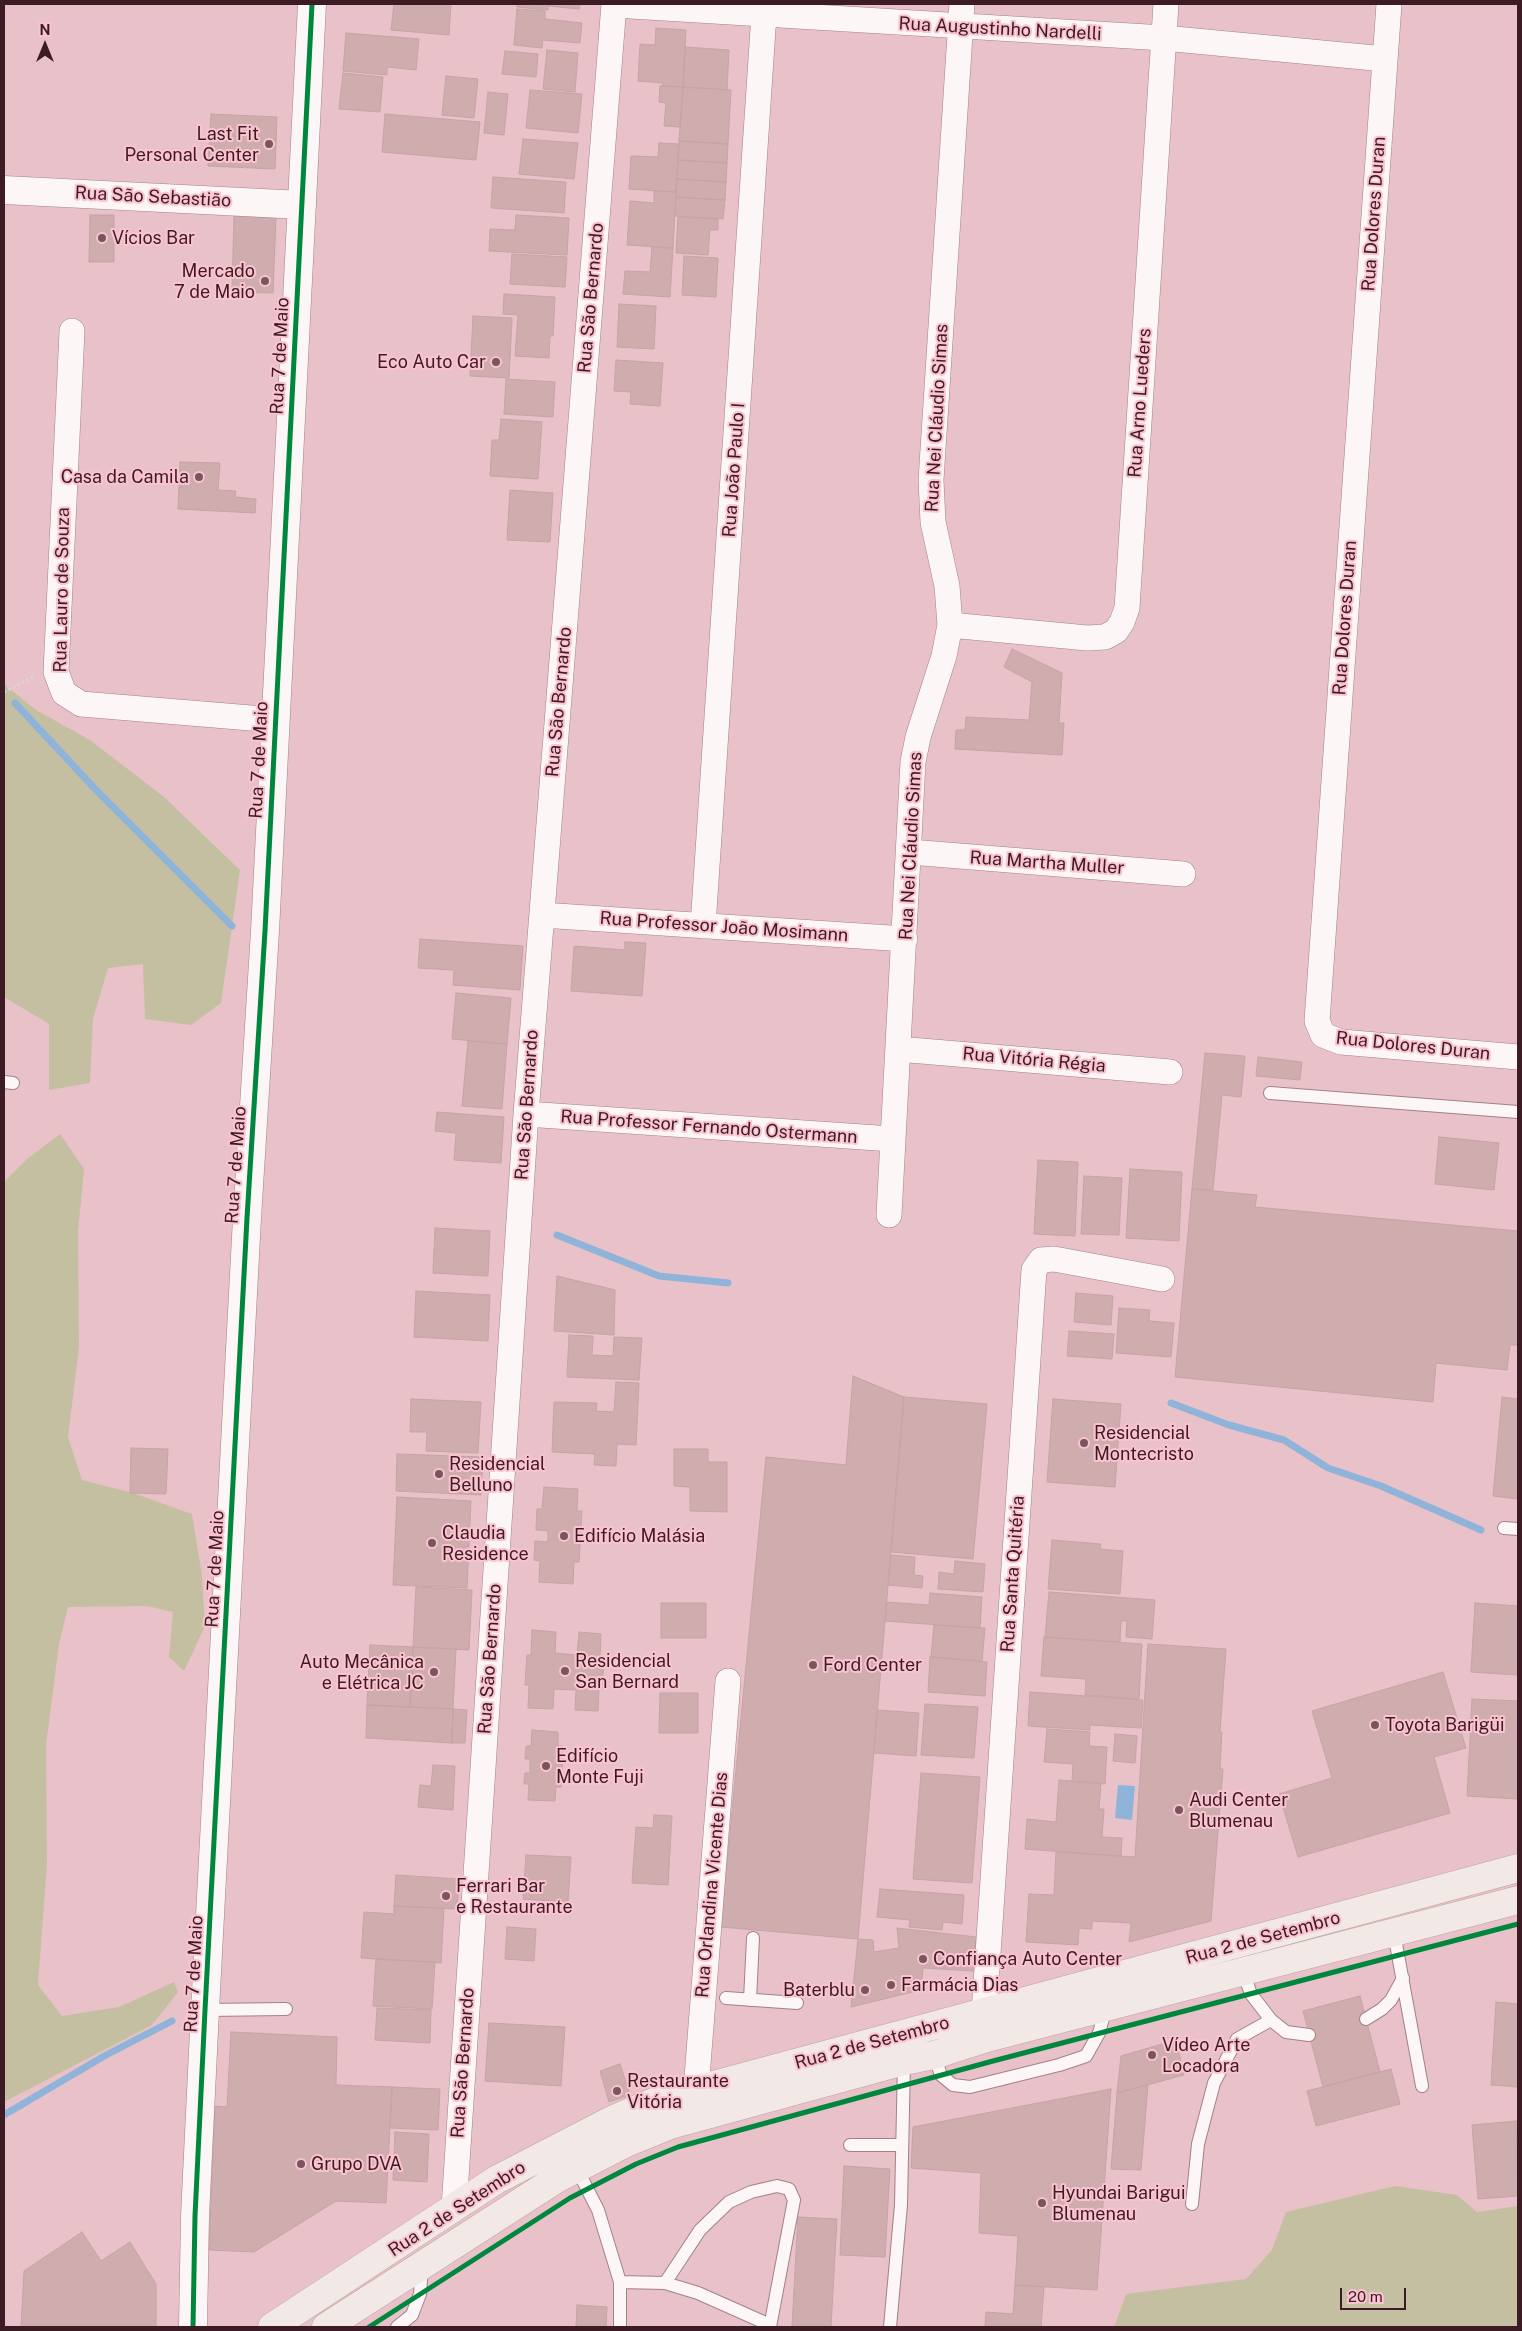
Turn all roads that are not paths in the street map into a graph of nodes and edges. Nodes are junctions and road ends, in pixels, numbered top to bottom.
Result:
1 (312, 4) edge
2 (614, 4) edge
3 (1166, 4) edge
4 (1390, 4) edge
5 (764, 14) junction
6 (961, 15) edge
7 (1164, 38) junction
8 (1385, 59) junction
9 (4, 190) edge
10 (302, 204) junction
11 (72, 331) dead end
12 (950, 625) junction
13 (274, 720) junction
14 (910, 852) junction
15 (1184, 874) dead end
16 (542, 915) junction
17 (703, 926) junction
18 (905, 939) junction
19 (898, 1049) junction
20 (1518, 1057) edge
21 (1170, 1072) dead end
22 (1270, 1093) dead end
23 (1518, 1112) edge
24 (526, 1114) junction
25 (892, 1139) junction
26 (889, 1215) dead end
27 (1162, 1279) dead end
28 (1504, 1528) dead end
29 (1518, 1529) edge
30 (728, 1681) dead end
31 (1518, 1868) edge
32 (1518, 1900) edge
33 (1394, 1933) junction
34 (753, 1938) dead end
35 (1243, 1972) junction
36 (1403, 1978) junction
37 (726, 1998) dead end
38 (750, 2000) junction
39 (797, 2003) dead end
40 (1106, 2008) junction
41 (286, 2009) dead end
42 (206, 2010) junction
43 (984, 2013) junction
44 (1366, 2019) dead end
45 (1271, 2020) junction
46 (1309, 2034) dead end
47 (934, 2055) junction
48 (904, 2061) junction
49 (1422, 2086) dead end
50 (696, 2090) junction
51 (902, 2144) junction
52 (850, 2145) dead end
53 (577, 2169) junction
54 (1192, 2204) dead end
55 (454, 2208) junction
56 (422, 2265) junction
57 (620, 2282) junction
58 (665, 2283) junction
59 (770, 2326) edge
60 (193, 2327) edge
61 (272, 2327) edge
62 (326, 2327) edge
63 (397, 2327) edge
64 (620, 2327) edge
65 (890, 2327) edge

1 - 10 street, Rua 7 de Maio
2 - 5 street, Rua Augustinho Nardelli
2 - 16 street, Rua São Bernardo
3 - 7 street, Rua Arno Lueders
4 - 8 street, Rua Dolores Duran
5 - 6 street, Rua Augustinho Nardelli
5 - 17 street, Rua João Paulo I
6 - 7 street, Rua Augustinho Nardelli
6 - 12 street, Rua Nei Cláudio Simas
7 - 8 street, Rua Augustinho Nardelli
7 - 12 street, Rua Arno Lueders
8 - 20 street, Rua Dolores Duran
9 - 10 street, Rua São Sebastião
10 - 13 street, Rua 7 de Maio
11 - 13 street, Rua Lauro de Souza
12 - 14 street, Rua Nei Cláudio Simas
13 - 42 street, Rua 7 de Maio
14 - 15 street, Rua Martha Muller
14 - 18 street, Rua Nei Cláudio Simas
16 - 17 street, Rua Professor João Mosimann
16 - 24 street, Rua São Bernardo
17 - 18 street, Rua Professor João Mosimann
18 - 19 street, Rua Nei Cláudio Simas
19 - 21 street, Rua Vitória Régia
19 - 25 street, Rua Nei Cláudio Simas
22 - 23 lane
24 - 25 street, Rua Professor Fernando Ostermann
24 - 55 street, Rua São Bernardo
25 - 26 street, Rua Nei Cláudio Simas
27 - 43 street, Rua Santa Quitéria
28 - 29 lane
30 - 50 street, Rua Orlandina Vicente Dias
31 - 43 main road, Rua 2 de Setembro
32 - 33 main road, Rua 2 de Setembro
33 - 35 main road, Rua 2 de Setembro
33 - 36 lane
34 - 38 lane
35 - 40 main road, Rua 2 de Setembro
35 - 45 lane
36 - 44 lane
36 - 49 lane
37 - 38 lane
38 - 39 lane
40 - 47 main road, Rua 2 de Setembro
40 - 47 lane
41 - 42 lane
42 - 60 street, Rua 7 de Maio
43 - 50 main road, Rua 2 de Setembro
45 - 46 lane
45 - 54 lane
47 - 48 main road, Rua 2 de Setembro
48 - 51 lane
48 - 53 main road, Rua 2 de Setembro
50 - 55 main road, Rua 2 de Setembro
51 - 52 lane
51 - 65 lane
53 - 56 main road, Rua 2 de Setembro
53 - 57 lane
55 - 61 main road, Rua 2 de Setembro
56 - 62 main road, Rua 2 de Setembro
56 - 63 lane
57 - 58 lane
57 - 64 lane
58 - 59 lane
58 - 59 lane

